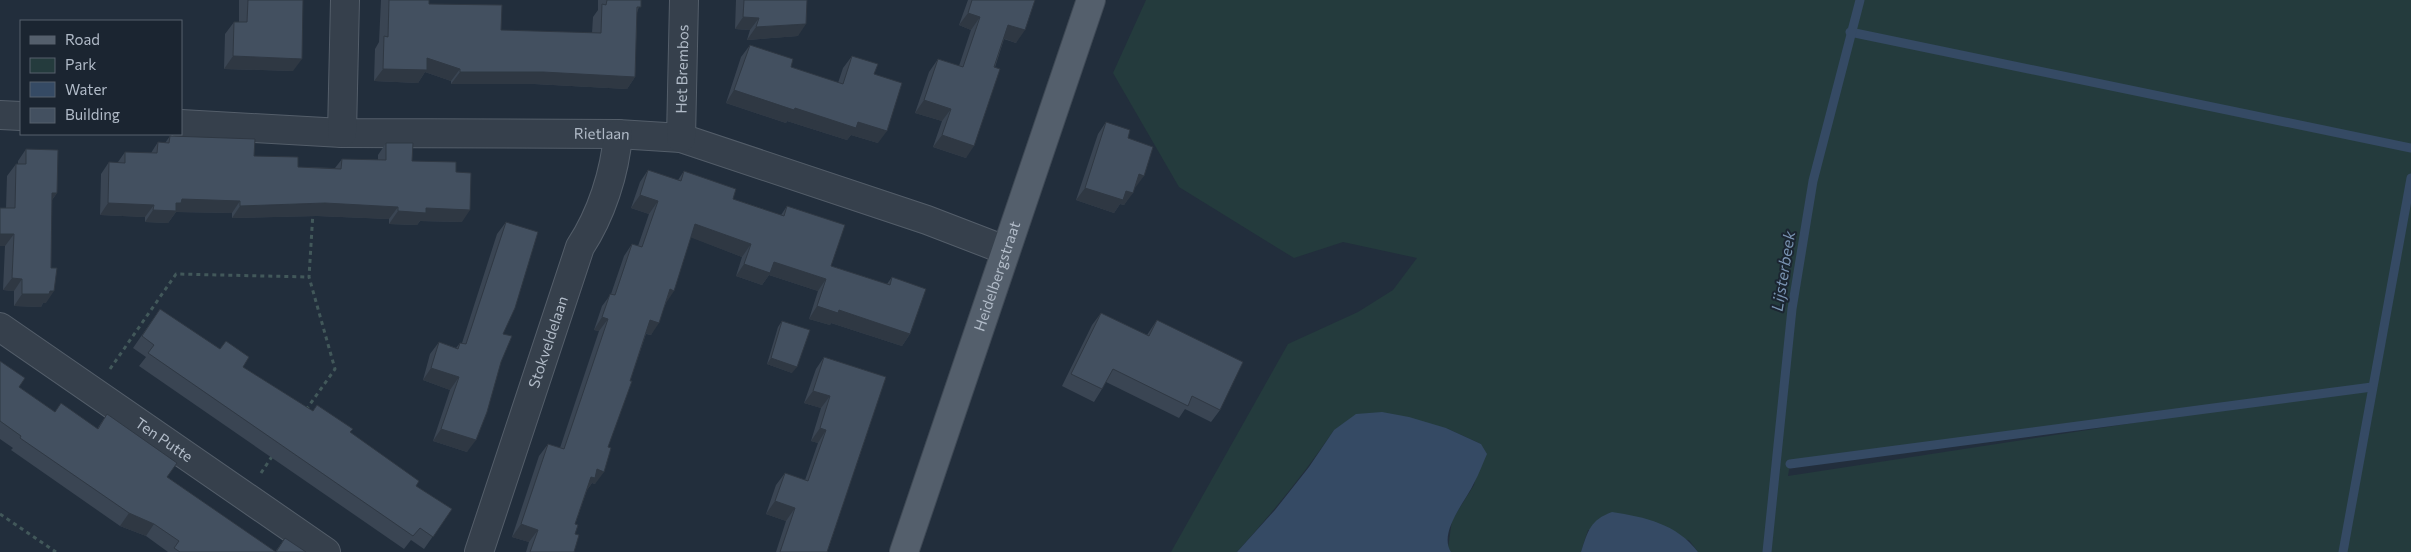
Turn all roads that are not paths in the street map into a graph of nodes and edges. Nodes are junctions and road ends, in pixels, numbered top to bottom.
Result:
1 (345, 0) edge
2 (684, 0) edge
3 (1091, 0) edge
4 (0, 115) edge
5 (20, 116) edge
6 (182, 124) edge
7 (342, 133) junction
8 (618, 134) junction
9 (681, 138) junction
10 (1005, 250) junction
11 (0, 327) edge
12 (326, 552) edge
13 (478, 552) edge
14 (904, 552) edge

1 - 7 street
2 - 9 street, Het Brembos
3 - 10 main road, Heidelbergstraat
4 - 5 street
6 - 7 street, Rietlaan
7 - 8 street, Rietlaan
8 - 9 street, Rietlaan
8 - 13 street, Stokveldelaan
9 - 10 street, Rietlaan
10 - 14 main road, Heidelbergstraat
11 - 12 street, Ten Putte

